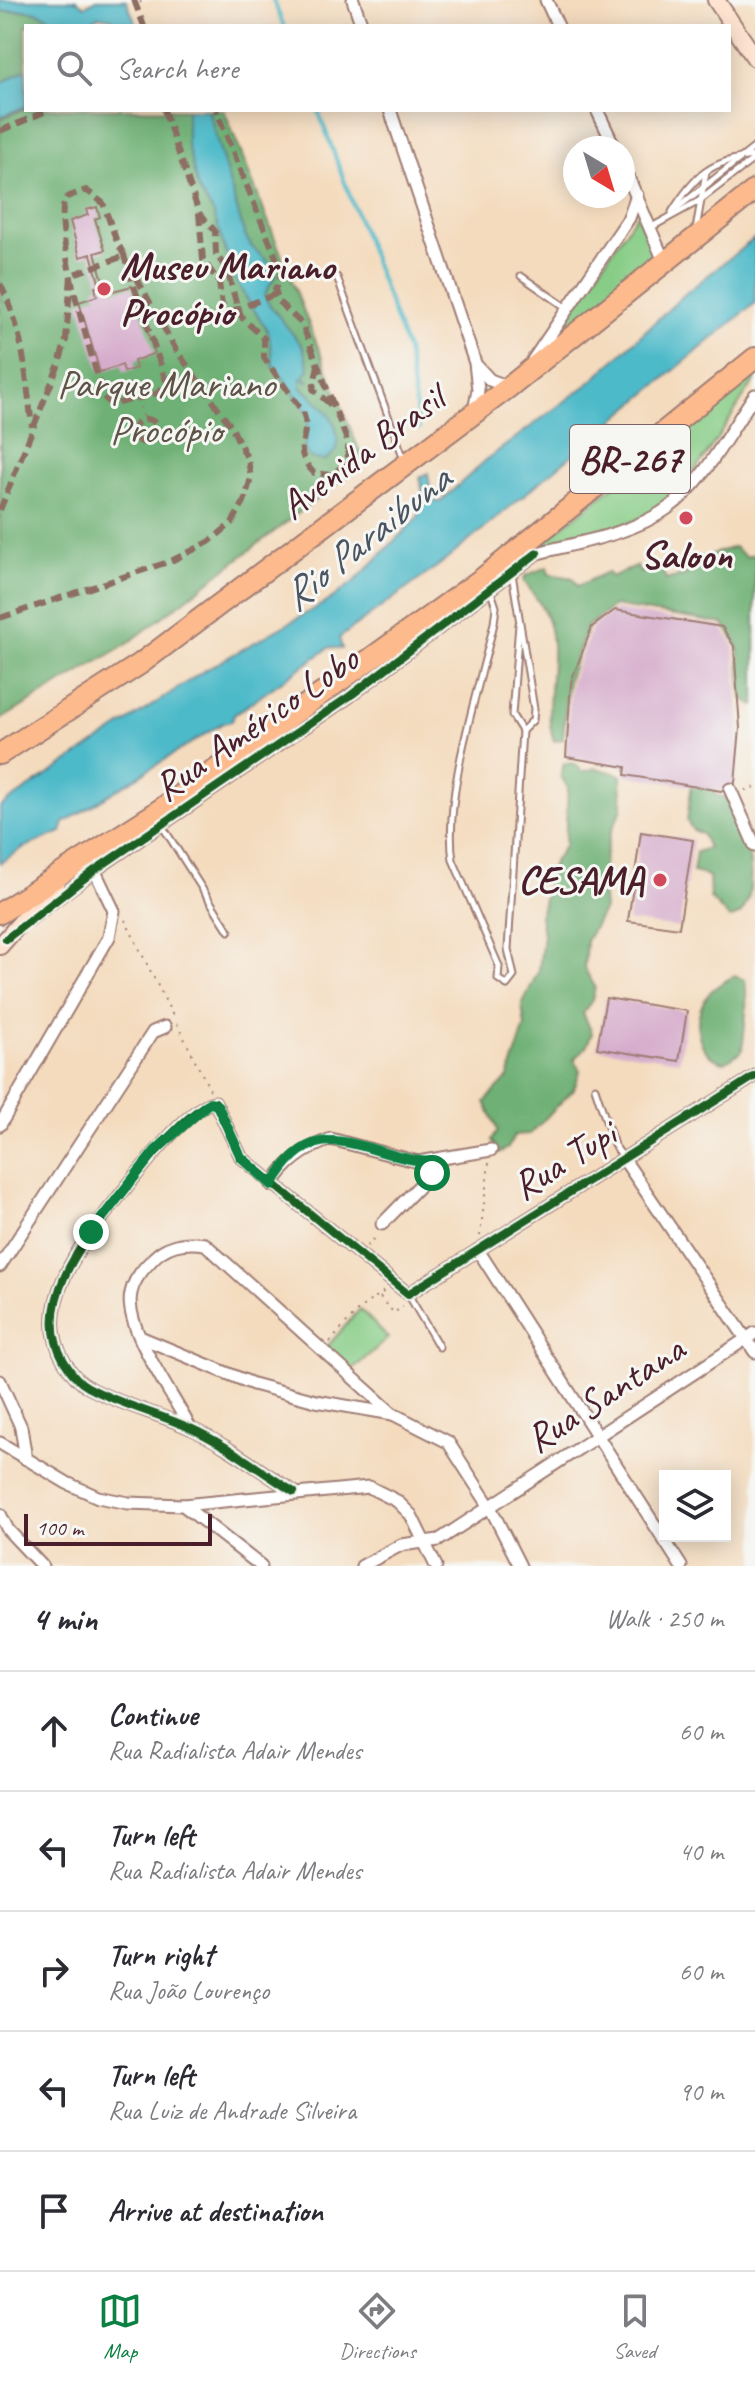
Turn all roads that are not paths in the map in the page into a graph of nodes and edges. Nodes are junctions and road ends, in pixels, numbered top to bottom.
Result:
1 (353, 0) edge
2 (546, 0) edge
3 (716, 0) edge
4 (361, 24) edge
5 (557, 24) edge
6 (755, 58) edge
7 (391, 112) edge
8 (598, 112) edge
9 (609, 136) edge
10 (755, 147) edge
11 (741, 157) junction
12 (755, 157) edge
13 (706, 171) junction
14 (703, 188) junction
15 (755, 190) edge
16 (635, 191) edge
17 (637, 195) junction
18 (699, 201) junction
19 (671, 214) junction
20 (650, 228) junction
21 (695, 237) junction
22 (664, 261) junction
23 (521, 276) dead end
24 (337, 277) dead end
25 (568, 309) junction
26 (755, 358) edge
27 (475, 363) junction
28 (514, 383) junction
29 (755, 395) edge
30 (474, 412) junction
31 (406, 464) junction
32 (506, 566) junction
33 (487, 584) junction
34 (520, 615) junction
35 (522, 731) junction
36 (0, 754) edge
37 (730, 789) dead end
38 (158, 820) junction
39 (755, 846) edge
40 (91, 864) junction
41 (65, 872) junction
42 (0, 913) edge
43 (229, 931) dead end
44 (3, 942) edge
45 (165, 1027) dead end
46 (755, 1076) edge
47 (595, 1088) dead end
48 (0, 1125) edge
49 (491, 1150) road end
50 (623, 1158) junction
51 (431, 1162) junction
52 (272, 1185) junction
53 (382, 1224) road end
54 (478, 1250) junction
55 (0, 1266) edge
56 (406, 1297) junction
57 (750, 1336) edge
58 (140, 1337) junction
59 (439, 1347) dead end
60 (755, 1352) edge
61 (0, 1381) edge
62 (393, 1414) junction
63 (190, 1428) junction
64 (599, 1438) junction
65 (0, 1443) edge
66 (26, 1459) junction
67 (294, 1492) junction
68 (183, 1505) junction
69 (490, 1507) junction
70 (0, 1514) edge
71 (426, 1542) junction
72 (42, 1566) edge
73 (261, 1566) edge
74 (362, 1566) edge
75 (436, 1566) edge
76 (520, 1566) edge
77 (681, 1566) edge

1 - 4 street
2 - 5 street
3 - 6 main road
7 - 27 street
8 - 9 street
10 - 11 lane
11 - 12 lane
11 - 13 lane
11 - 14 lane
12 - 18 lane
13 - 14 lane
13 - 19 lane
14 - 18 lane
14 - 19 lane
15 - 21 highway, Avenida Brasil
16 - 17 street
17 - 20 street
17 - 25 street
18 - 19 lane
18 - 21 lane
19 - 20 lane
20 - 22 street
21 - 22 highway, Avenida Brasil
22 - 28 highway, Avenida Brasil
23 - 25 lane
24 - 31 lane
25 - 28 street
26 - 32 highway, BR-267
27 - 28 street
27 - 30 street
28 - 30 highway, Avenida Brasil
29 - 32 street
30 - 31 highway, Avenida Brasil
31 - 36 highway, Avenida Brasil
32 - 33 highway, BR-267
32 - 34 lane
33 - 35 lane
33 - 38 highway, BR-267
34 - 35 lane
34 - 35 lane
37 - 39 street
38 - 40 highway, BR-267
38 - 43 lane
40 - 41 highway, BR-267
40 - 44 street
40 - 48 street
41 - 42 highway, BR-267
41 - 44 main road
45 - 55 street
46 - 50 street, Rua Tupi
47 - 50 lane
49 - 51 street
50 - 54 street, Rua Tupi
50 - 57 street
51 - 52 street
51 - 53 street
52 - 56 street
52 - 63 street
54 - 56 street, Rua Tupi
54 - 64 street
56 - 59 lane
57 - 60 street
57 - 64 street, Rua Santana
58 - 62 street
58 - 62 street
58 - 63 street
61 - 66 street
62 - 69 street
63 - 67 street
64 - 69 street, Rua Santana
64 - 77 street
65 - 66 street
66 - 68 street
67 - 68 street
67 - 71 street
68 - 73 street
69 - 71 street, Rua Santana
69 - 76 street
70 - 72 street
71 - 74 street, Rua Santana
71 - 75 street

